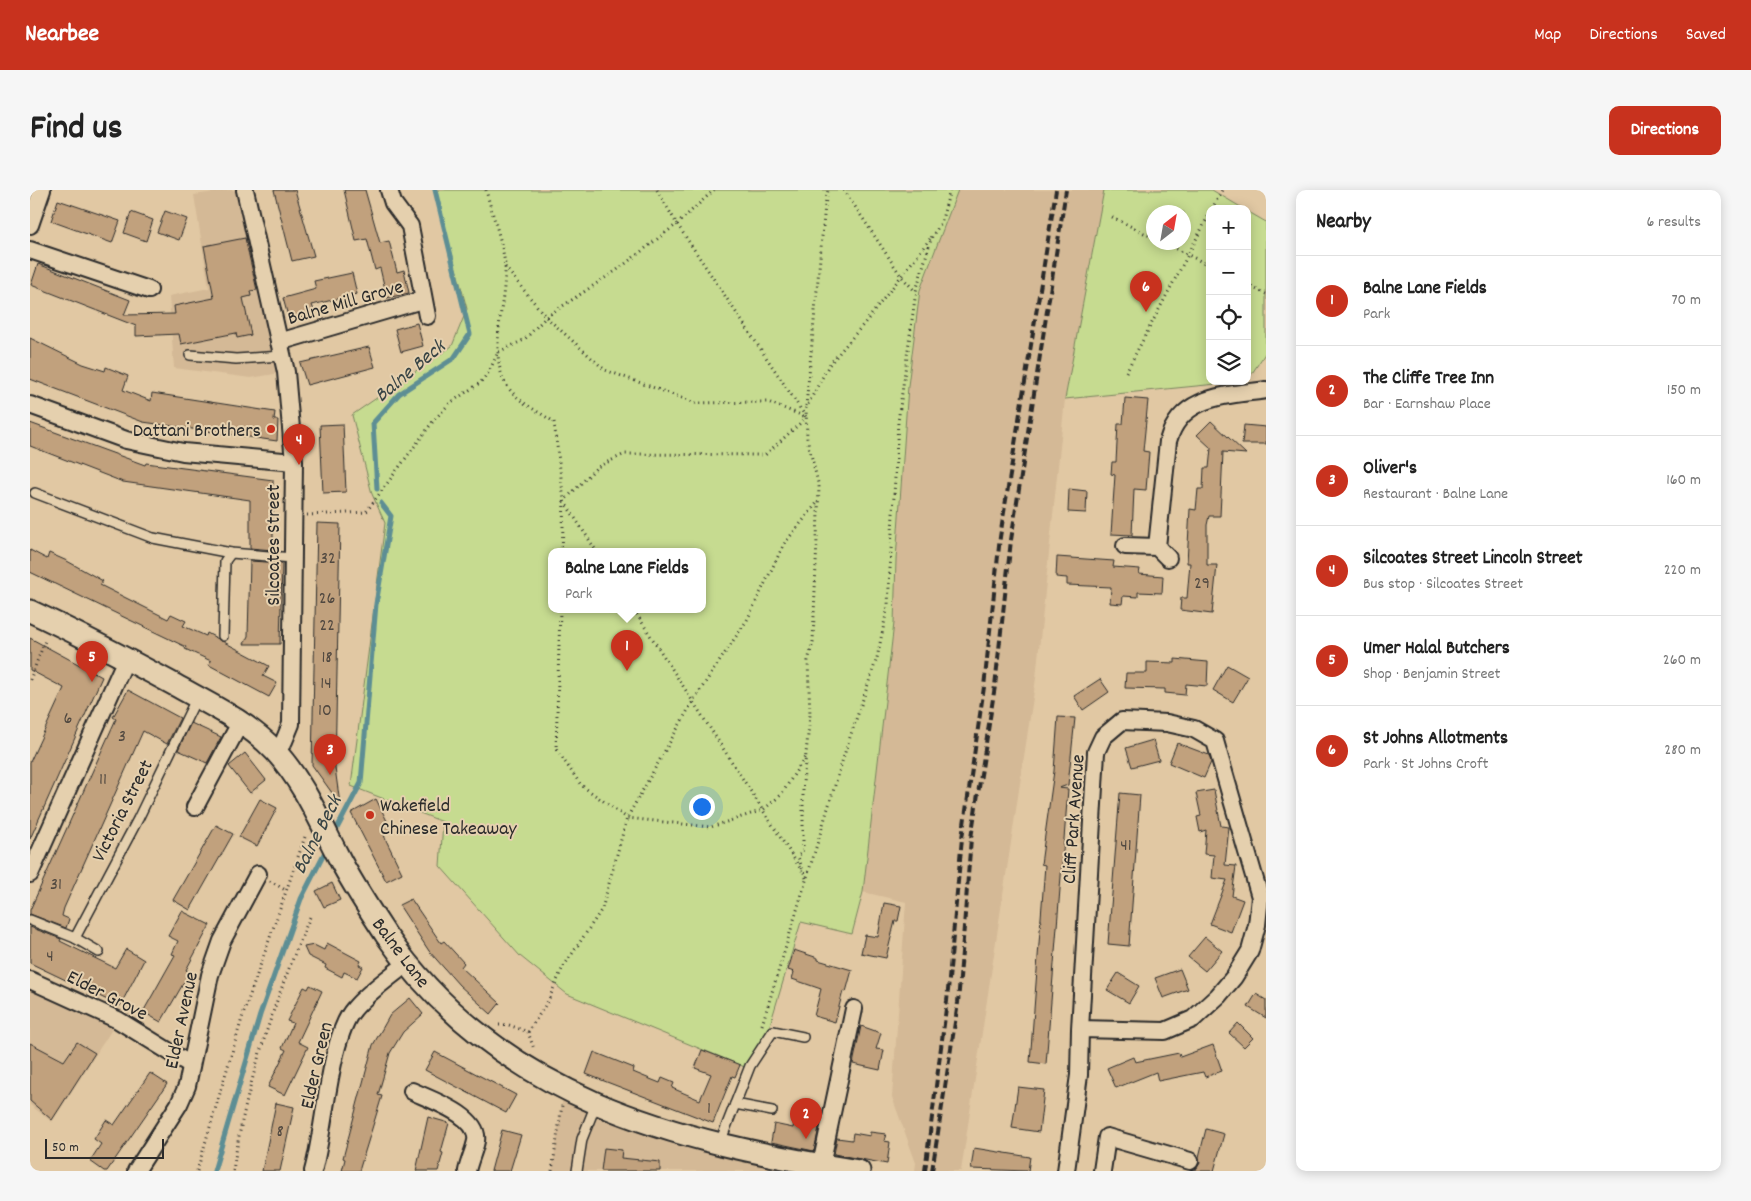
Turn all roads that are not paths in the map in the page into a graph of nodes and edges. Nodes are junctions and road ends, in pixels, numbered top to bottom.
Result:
1 (42, 190) edge
2 (245, 190) edge
3 (390, 190) edge
4 (30, 225) edge
5 (30, 250) edge
6 (149, 290) dead end
7 (281, 349) junction
8 (190, 355) dead end
9 (1266, 390) edge
10 (30, 405) edge
11 (294, 462) junction
12 (35, 493) dead end
13 (1125, 546) dead end
14 (231, 553) junction
15 (293, 558) junction
16 (30, 611) edge
17 (223, 636) dead end
18 (126, 659) junction
19 (197, 697) junction
20 (240, 723) junction
21 (276, 752) junction
22 (195, 807) dead end
23 (30, 874) edge
24 (258, 874) dead end
25 (30, 920) edge
26 (75, 938) junction
27 (99, 952) dead end
28 (406, 964) junction
29 (30, 980) edge
30 (854, 1009) dead end
31 (1080, 1029) junction
32 (803, 1037) dead end
33 (191, 1065) junction
34 (412, 1090) dead end
35 (596, 1104) junction
36 (735, 1104) junction
37 (772, 1111) dead end
38 (719, 1145) junction
39 (1190, 1160) dead end
40 (821, 1165) junction
41 (136, 1171) edge
42 (313, 1171) edge
43 (466, 1171) edge
44 (577, 1171) edge
45 (859, 1171) edge
46 (1066, 1171) edge
47 (1102, 1171) edge

1 - 4 street
2 - 7 street, Silcoates Street
3 - 7 street, Balne Mill Grove
5 - 6 street
7 - 8 lane
7 - 11 street, Silcoates Street
9 - 13 street
10 - 11 street
11 - 15 street, Silcoates Street
12 - 14 lane
14 - 15 lane
14 - 17 lane
15 - 21 street, Silcoates Street
16 - 18 street, Balne Lane
18 - 19 street, Balne Lane
18 - 23 street
19 - 20 street, Balne Lane
19 - 26 lane, Victoria Street
20 - 21 street, Balne Lane
20 - 22 street
21 - 28 street, Balne Lane
24 - 33 street, Elder Avenue
25 - 26 lane
26 - 27 lane
28 - 35 street, Balne Lane
28 - 42 street, Elder Green
29 - 33 street, Elder Grove
30 - 40 street
31 - 31 street, Cliff Park Avenue
31 - 46 street, Cliff Park Avenue
32 - 36 lane
33 - 41 street, Elder Avenue
34 - 43 street
35 - 38 street, Balne Lane
35 - 44 lane
36 - 37 lane
36 - 38 lane
38 - 40 street, Balne Lane
39 - 47 street
40 - 45 street, Balne Lane

